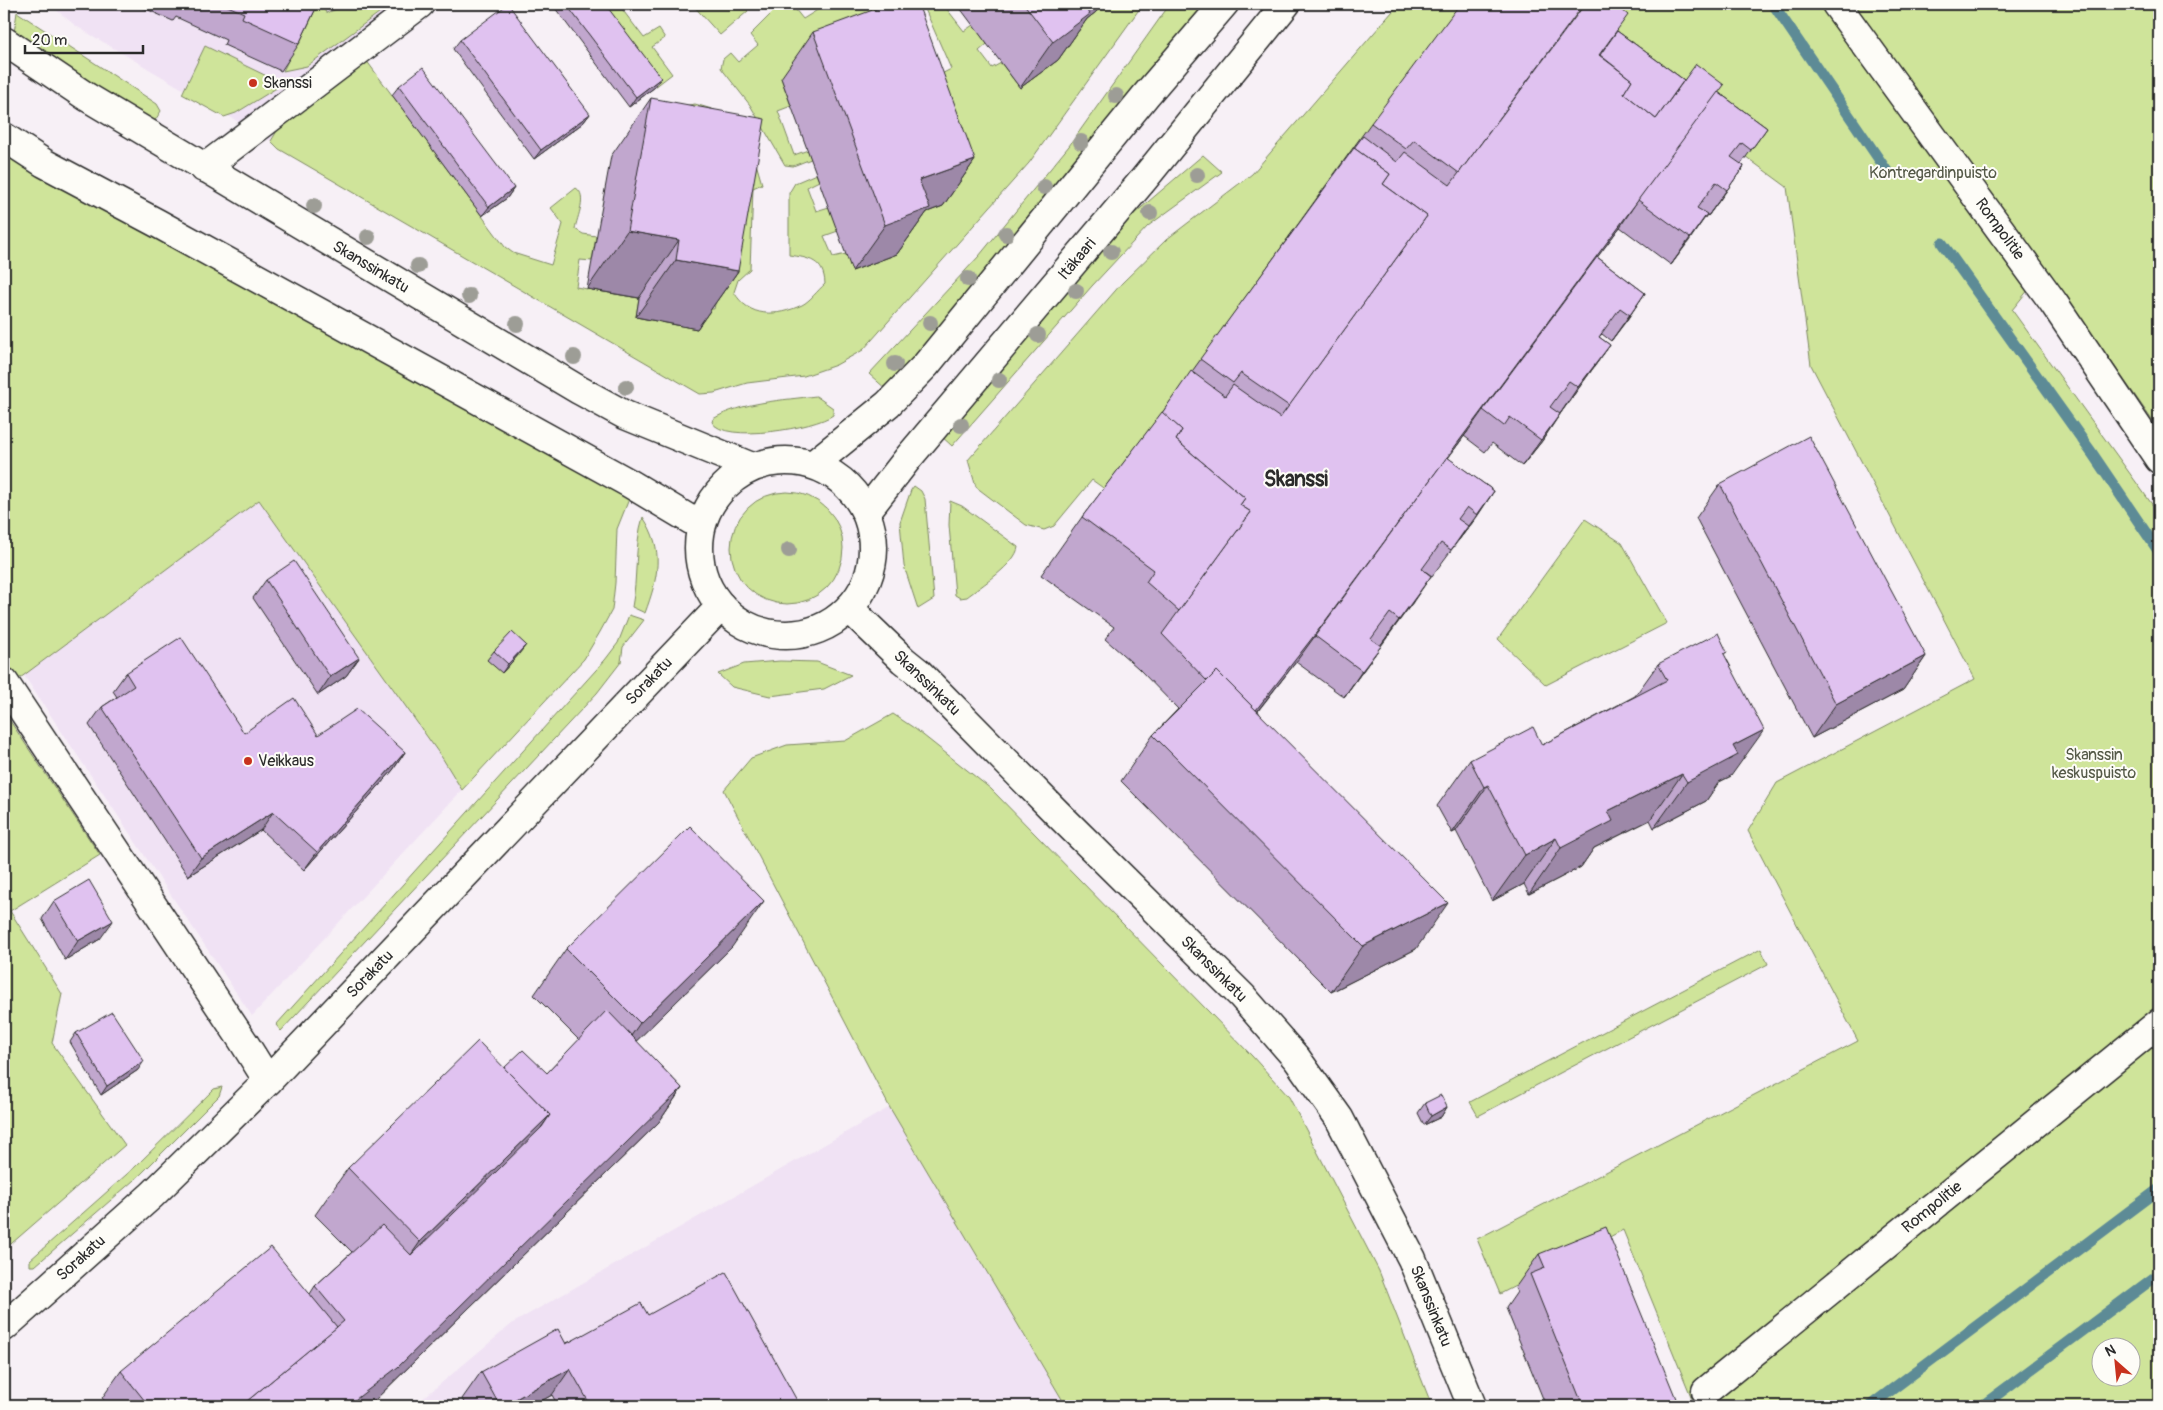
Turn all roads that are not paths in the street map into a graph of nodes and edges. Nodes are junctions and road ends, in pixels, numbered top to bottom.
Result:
1 (420, 4) edge
2 (1224, 4) edge
3 (1286, 4) edge
4 (1836, 4) edge
5 (4, 41) edge
6 (4, 137) edge
7 (204, 168) junction
8 (2159, 459) edge
9 (814, 464) junction
10 (752, 467) junction
11 (866, 512) junction
12 (701, 526) junction
13 (721, 606) junction
14 (849, 608) junction
15 (4, 682) edge
16 (2159, 1023) edge
17 (268, 1081) junction
18 (4, 1327) edge
19 (1706, 1391) dead end
20 (1472, 1406) edge

1 - 7 street
2 - 9 street
3 - 11 street, Itäkaari
4 - 8 street, Rompolitie
5 - 7 street, Skanssinkatu
6 - 12 street
7 - 10 street, Skanssinkatu
9 - 10 street
9 - 11 street
10 - 12 street
11 - 14 street
12 - 13 street
13 - 14 street
13 - 17 street, Sorakatu
14 - 20 street, Skanssinkatu
15 - 17 street
16 - 19 street, Rompolitie
17 - 18 street, Sorakatu

